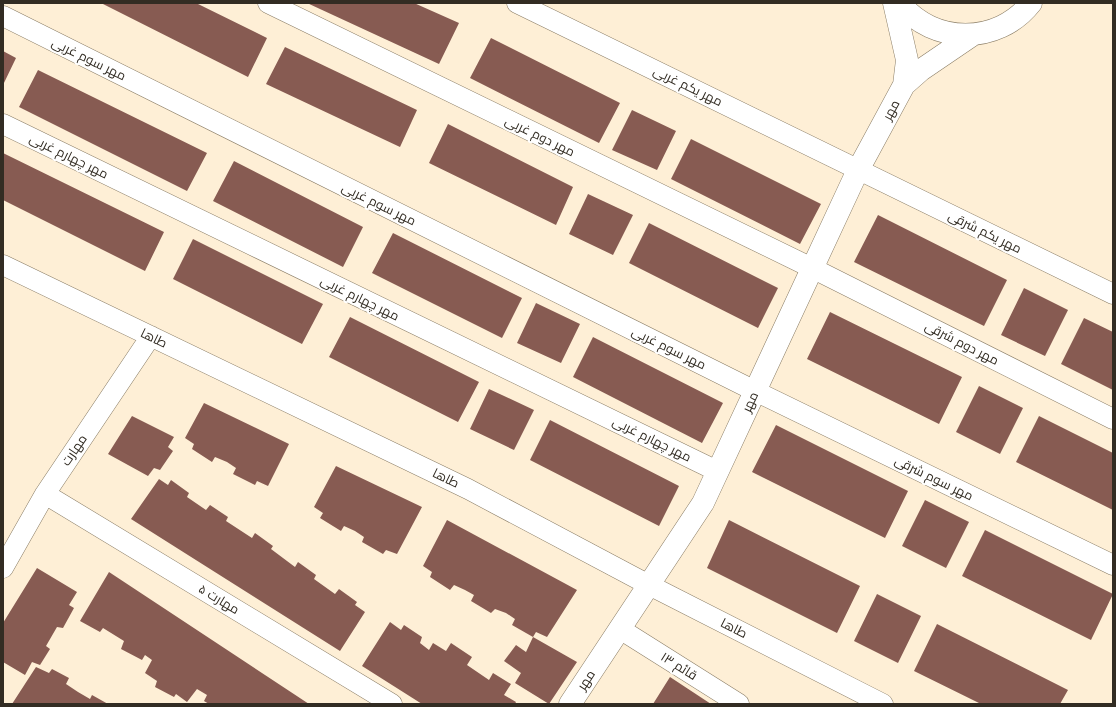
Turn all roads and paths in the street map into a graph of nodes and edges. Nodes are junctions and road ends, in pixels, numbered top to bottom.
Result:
1 (268, 3) edge
2 (517, 3) edge
3 (894, 3) edge
4 (900, 3) edge
5 (1031, 3) edge
6 (3, 16) edge
7 (970, 36) junction
8 (904, 86) junction
9 (3, 124) edge
10 (858, 170) junction
11 (3, 265) edge
12 (812, 268) junction
13 (1113, 294) edge
14 (151, 336) junction
15 (754, 391) junction
16 (1113, 419) edge
17 (718, 471) junction
18 (45, 494) junction
19 (1113, 565) edge
20 (3, 568) edge
21 (649, 585) junction
22 (620, 629) junction
23 (392, 704) edge
24 (570, 704) edge
25 (739, 704) edge
26 (883, 704) edge

1 - 12 street, مهر دوم غربی
2 - 10 street, مهر یکم غربی
3 - 8 street, مهر
4 - 7 street
5 - 7 street
6 - 15 street, مهر سوم غربی
7 - 8 street, مهر
8 - 10 street, مهر
9 - 17 street, مهر چهارم غربی
10 - 12 street, مهر
10 - 13 street, مهر یکم شرقی
11 - 14 street, طاها
12 - 15 street, مهر
12 - 16 street, مهر دوم شرقی
14 - 18 street, مهارت
14 - 21 street, طاها
15 - 17 street, مهر
15 - 19 street, مهر سوم شرقی
17 - 21 street, مهر
18 - 20 street, مهارت
18 - 23 street, مهارت ۵
21 - 22 street, مهر
21 - 26 street, طاها
22 - 24 street, مهر
22 - 25 street, قائم ۱۳

